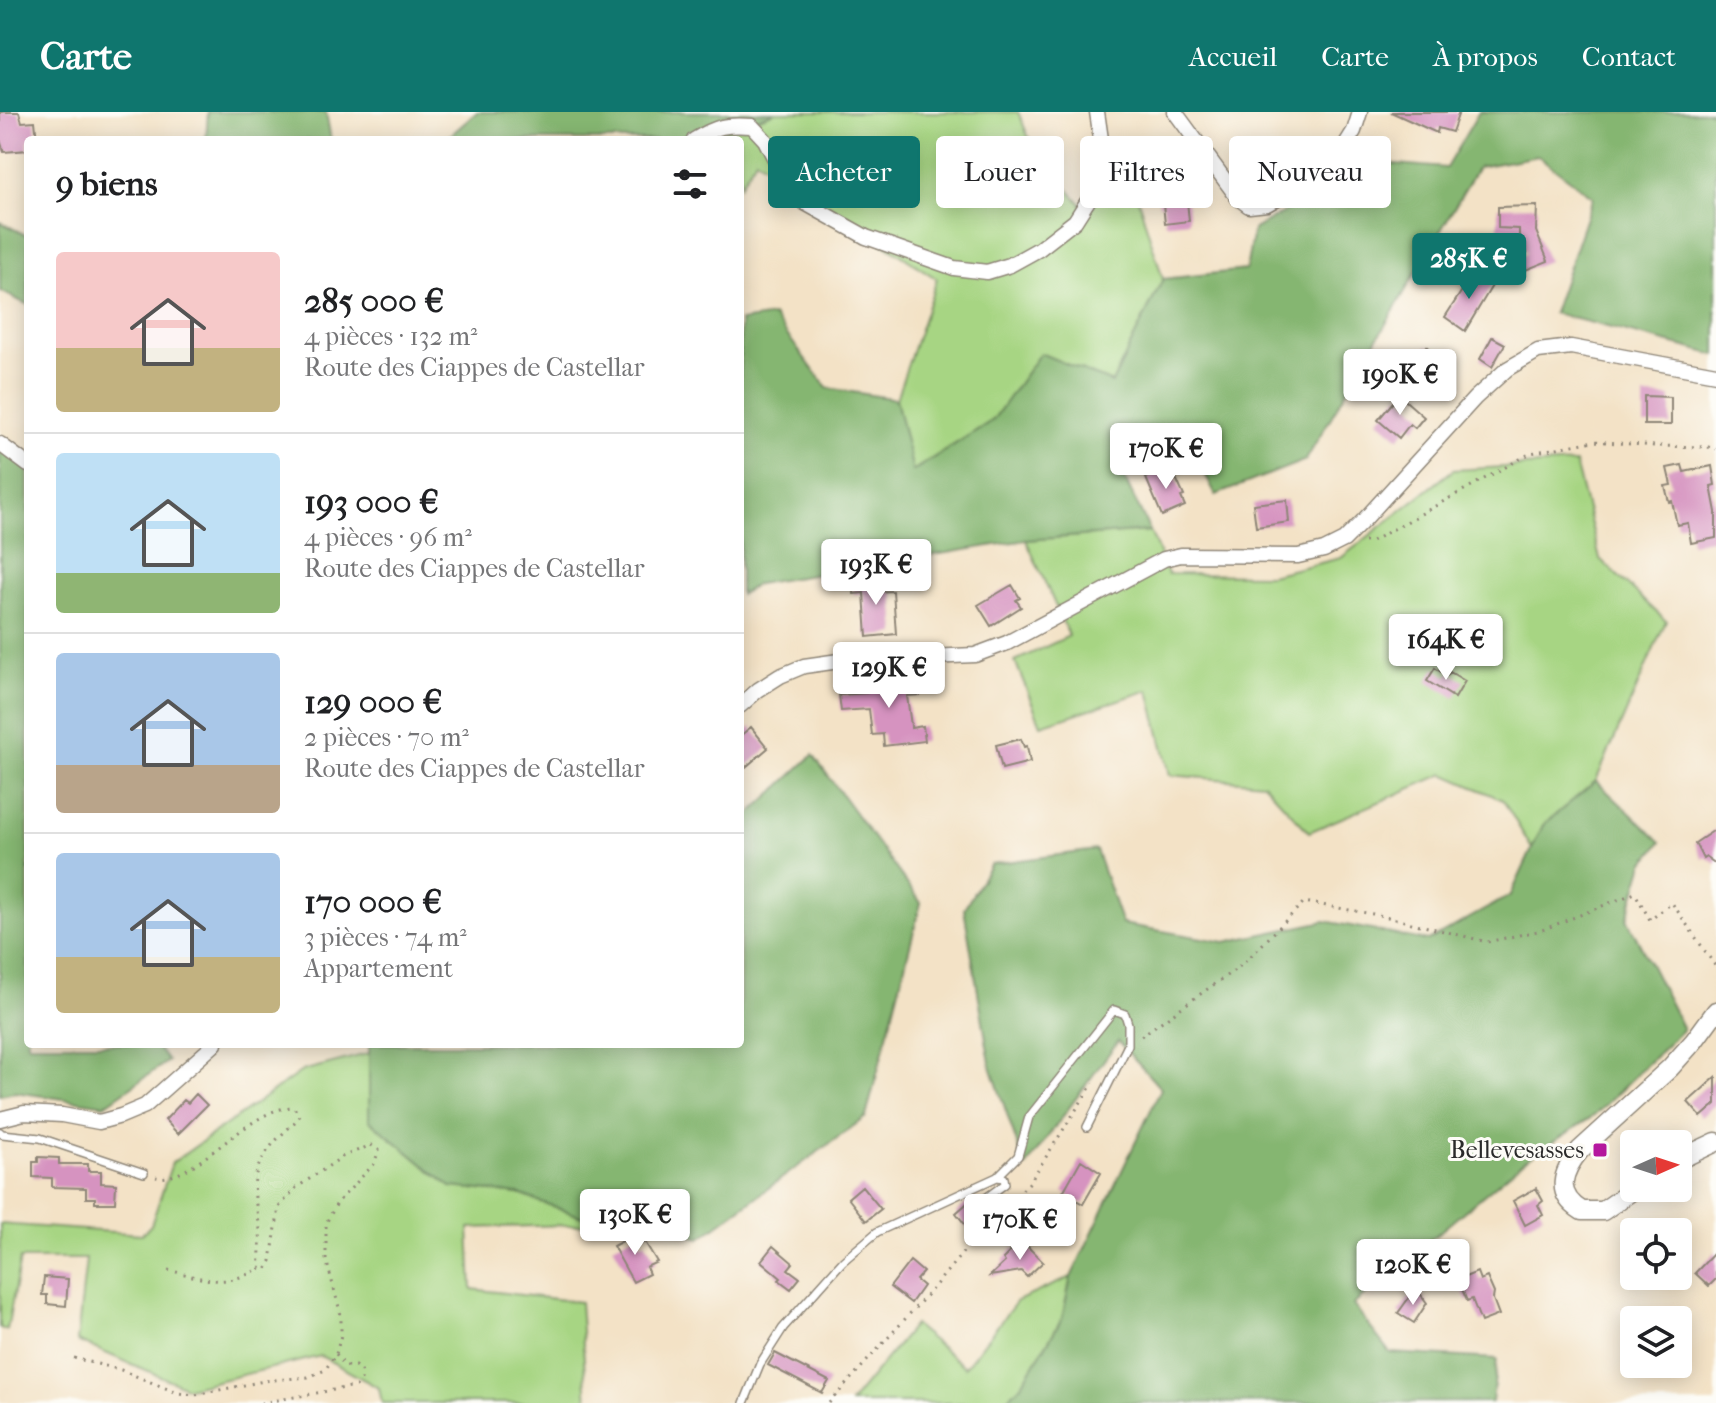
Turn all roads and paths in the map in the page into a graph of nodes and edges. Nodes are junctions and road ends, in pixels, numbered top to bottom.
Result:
1 (1097, 112) edge
2 (1175, 112) edge
3 (1360, 112) edge
4 (701, 136) edge
5 (1716, 374) edge
6 (0, 444) edge
7 (1716, 449) edge
8 (24, 462) edge
9 (1335, 544) junction
10 (744, 702) edge
11 (1716, 967) edge
12 (1716, 1011) edge
13 (1128, 1045) junction
14 (210, 1048) edge
15 (1096, 1079) dead end
16 (0, 1119) edge
17 (1087, 1127) dead end
18 (0, 1132) edge
19 (1716, 1142) edge
20 (1692, 1153) edge
21 (144, 1173) joint
22 (997, 1177) junction
23 (1620, 1199) edge
24 (979, 1203) dead end
25 (260, 1268) junction
26 (168, 1270) dead end
27 (336, 1354) junction
28 (74, 1358) dead end
29 (261, 1403) edge
30 (744, 1403) edge
31 (829, 1403) edge

1 - 4 street
2 - 3 street
5 - 9 street
6 - 8 street
7 - 9 path
9 - 10 street
11 - 13 path
12 - 23 street
13 - 17 lane
13 - 22 lane
14 - 16 street
15 - 31 path
18 - 21 lane
19 - 20 street
21 - 25 path
22 - 24 lane
22 - 30 lane
25 - 26 path
25 - 27 path
27 - 28 path
27 - 29 path

